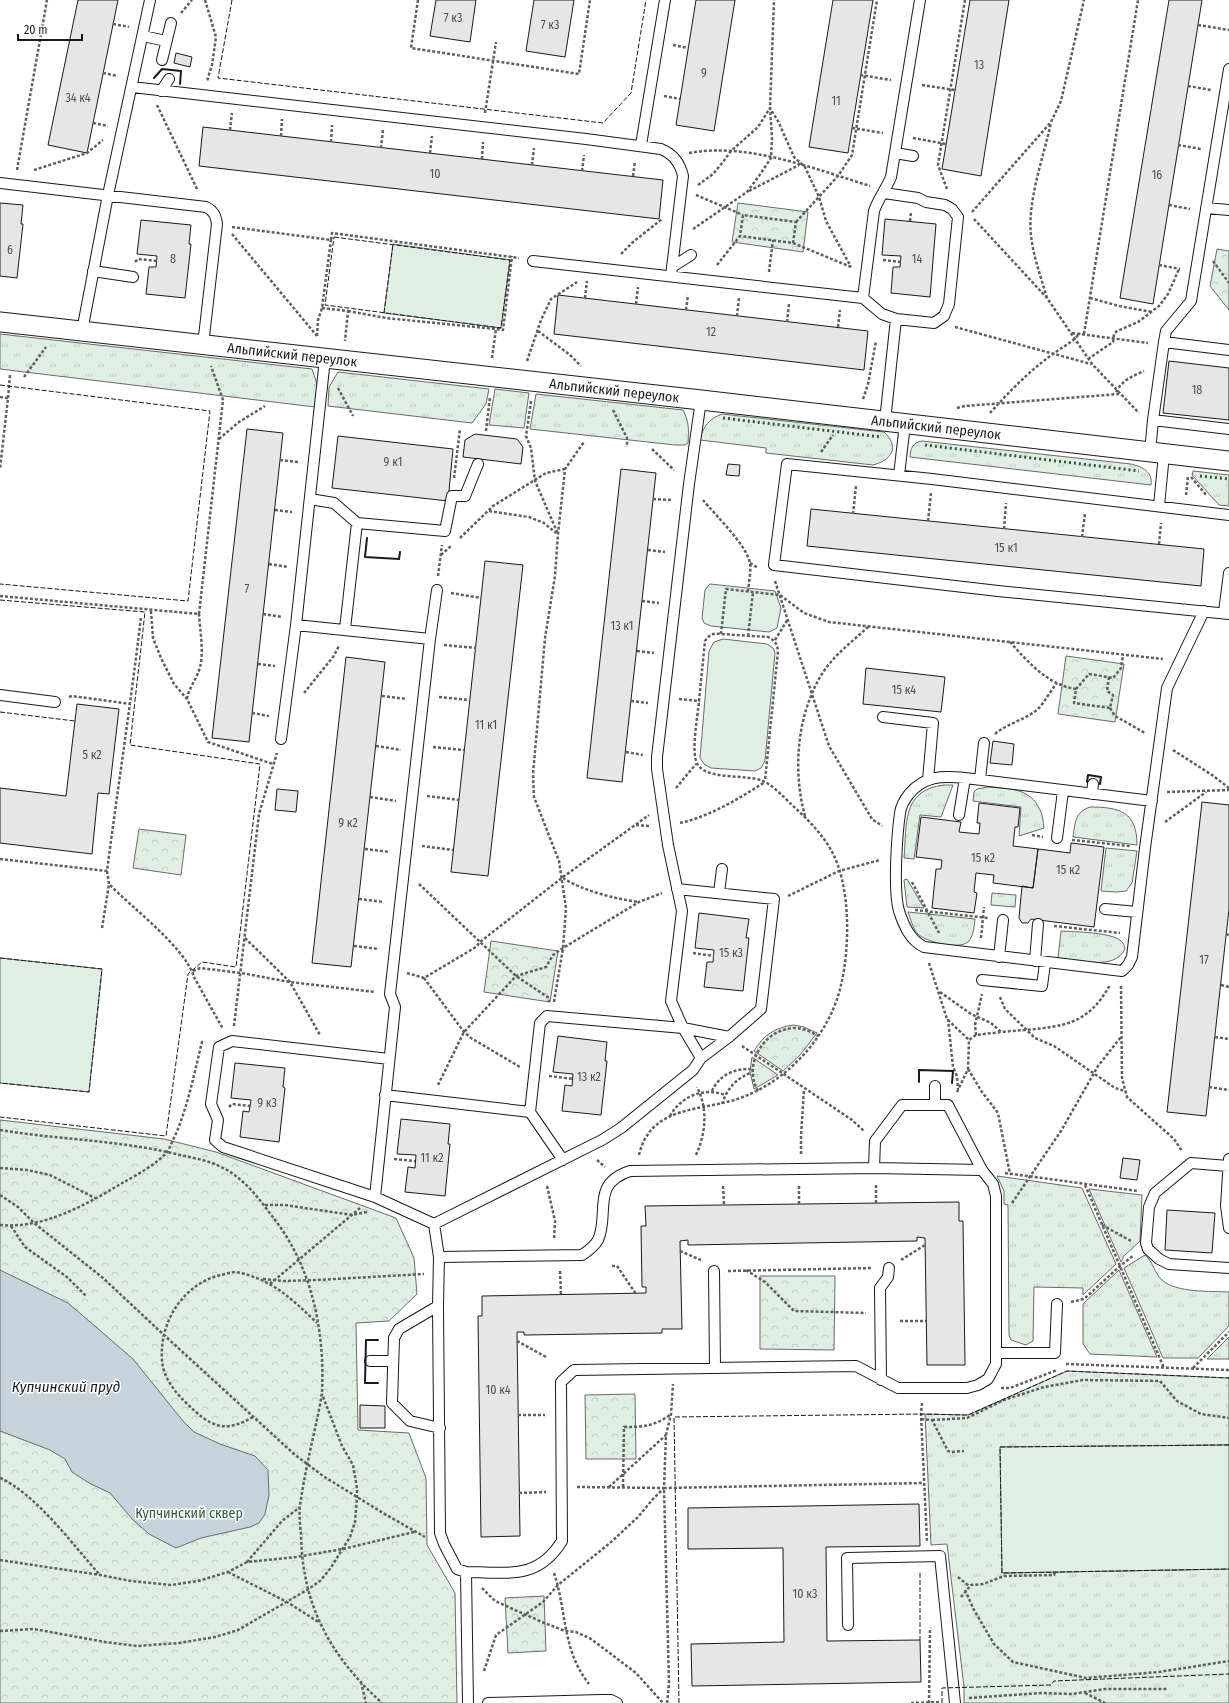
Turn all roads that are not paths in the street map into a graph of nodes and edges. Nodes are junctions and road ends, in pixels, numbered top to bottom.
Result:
1 (150, 0) edge
2 (665, 0) edge
3 (920, 0) edge
4 (170, 23) dead end
5 (143, 36) junction
6 (166, 41) junction
7 (162, 60) dead end
8 (1229, 69) edge
9 (169, 79) dead end
10 (132, 87) junction
11 (161, 91) junction
12 (641, 145) junction
13 (895, 153) junction
14 (913, 156) dead end
15 (0, 183) edge
16 (884, 193) junction
17 (108, 195) junction
18 (1206, 208) junction
19 (1229, 210) edge
20 (691, 255) dead end
21 (533, 261) road end
22 (93, 271) junction
23 (672, 271) junction
24 (133, 277) dead end
25 (863, 298) junction
26 (896, 319) junction
27 (0, 322) edge
28 (82, 331) junction
29 (1164, 342) junction
30 (323, 350) junction
31 (1229, 350) edge
32 (206, 353) junction
33 (701, 400) junction
34 (1153, 420) junction
35 (885, 422) junction
36 (905, 424) junction
37 (1229, 429) edge
38 (1157, 453) junction
39 (1229, 461) edge
40 (478, 464) dead end
41 (899, 475) junction
42 (310, 499) junction
43 (1161, 507) junction
44 (1225, 514) edge
45 (357, 523) junction
46 (1229, 573) edge
47 (437, 590) road end
48 (1204, 611) junction
49 (1226, 613) edge
50 (296, 626) junction
51 (345, 629) junction
52 (430, 641) junction
53 (0, 695) edge
54 (55, 702) road end
55 (883, 718) dead end
56 (281, 739) road end
57 (984, 743) road end
58 (965, 778) junction
59 (980, 779) junction
60 (928, 780) junction
61 (1063, 791) junction
62 (1152, 797) junction
63 (959, 815) dead end
64 (1057, 838) road end
65 (722, 869) dead end
66 (677, 889) junction
67 (719, 893) junction
68 (1105, 909) dead end
69 (1137, 912) junction
70 (1003, 920) dead end
71 (1038, 924) dead end
72 (1000, 957) junction
73 (1040, 962) junction
74 (988, 980) road end
75 (683, 1028) junction
76 (729, 1037) junction
77 (701, 1058) junction
78 (389, 1059) junction
79 (935, 1086) dead end
80 (385, 1095) junction
81 (936, 1105) junction
82 (530, 1112) junction
83 (563, 1160) junction
84 (1229, 1162) edge
85 (982, 1170) junction
86 (875, 1173) junction
87 (375, 1197) junction
88 (434, 1224) junction
89 (1229, 1228) edge
90 (439, 1257) junction
91 (888, 1268) road end
92 (1229, 1268) edge
93 (714, 1271) road end
94 (1057, 1304) road end
95 (438, 1306) junction
96 (997, 1353) junction
97 (370, 1361) dead end
98 (393, 1361) junction
99 (715, 1367) junction
100 (881, 1380) junction
101 (440, 1428) junction
102 (466, 1572) junction
103 (848, 1625) dead end
104 (954, 1701) edge
105 (468, 1703) edge
106 (488, 1703) edge
107 (617, 1703) edge

1 - 5 lane
2 - 12 lane
3 - 13 lane
4 - 6 lane
5 - 6 lane
5 - 10 lane
6 - 7 lane
8 - 18 lane
9 - 11 lane
10 - 11 lane
10 - 17 lane
11 - 12 lane
12 - 23 lane
13 - 14 lane
13 - 16 lane
15 - 17 lane
16 - 25 lane
16 - 26 lane
17 - 22 lane
17 - 32 lane
18 - 19 lane
18 - 29 lane
20 - 23 lane
21 - 23 lane
22 - 24 lane
22 - 28 lane
23 - 25 lane
25 - 26 lane
26 - 35 lane
27 - 28 street, Альпийский переулок
28 - 32 street, Альпийский переулок
29 - 31 lane
29 - 34 lane
30 - 32 street, Альпийский переулок
30 - 33 street, Альпийский переулок
30 - 42 lane
33 - 35 street, Альпийский переулок
33 - 66 lane
34 - 37 lane
34 - 38 lane
35 - 36 street, Альпийский переулок
36 - 38 street, Альпийский переулок
36 - 41 lane
38 - 39 street, Альпийский переулок
38 - 43 lane
40 - 45 lane
41 - 43 lane
41 - 48 lane
42 - 45 lane
42 - 50 lane
43 - 44 lane
45 - 51 lane
46 - 49 lane
47 - 52 lane
48 - 49 lane
48 - 62 lane
50 - 51 lane
50 - 56 lane
51 - 52 lane
52 - 78 lane
53 - 54 lane
55 - 60 lane
57 - 59 lane
58 - 59 lane
58 - 60 lane
58 - 63 lane
59 - 61 lane
60 - 72 lane
61 - 62 lane
61 - 64 lane
62 - 69 lane
65 - 67 lane
66 - 67 lane
66 - 75 lane
67 - 76 lane
68 - 69 lane
69 - 73 lane
70 - 72 lane
71 - 73 lane
72 - 73 lane
73 - 74 lane
75 - 76 lane
75 - 77 lane
75 - 82 lane
76 - 77 lane
77 - 83 lane
78 - 80 lane
78 - 87 lane
79 - 81 lane
80 - 82 lane
80 - 87 lane
81 - 85 lane
81 - 86 lane
82 - 83 lane
83 - 88 lane
84 - 89 lane
84 - 92 lane
85 - 86 lane
85 - 96 lane
86 - 90 lane
87 - 88 lane
88 - 90 lane
90 - 95 lane
91 - 100 lane
93 - 99 lane
94 - 96 lane
95 - 98 lane
95 - 101 lane
96 - 100 lane
97 - 98 lane
98 - 101 lane
99 - 100 lane
99 - 102 lane
101 - 102 lane
102 - 105 lane
103 - 104 lane
106 - 107 lane

